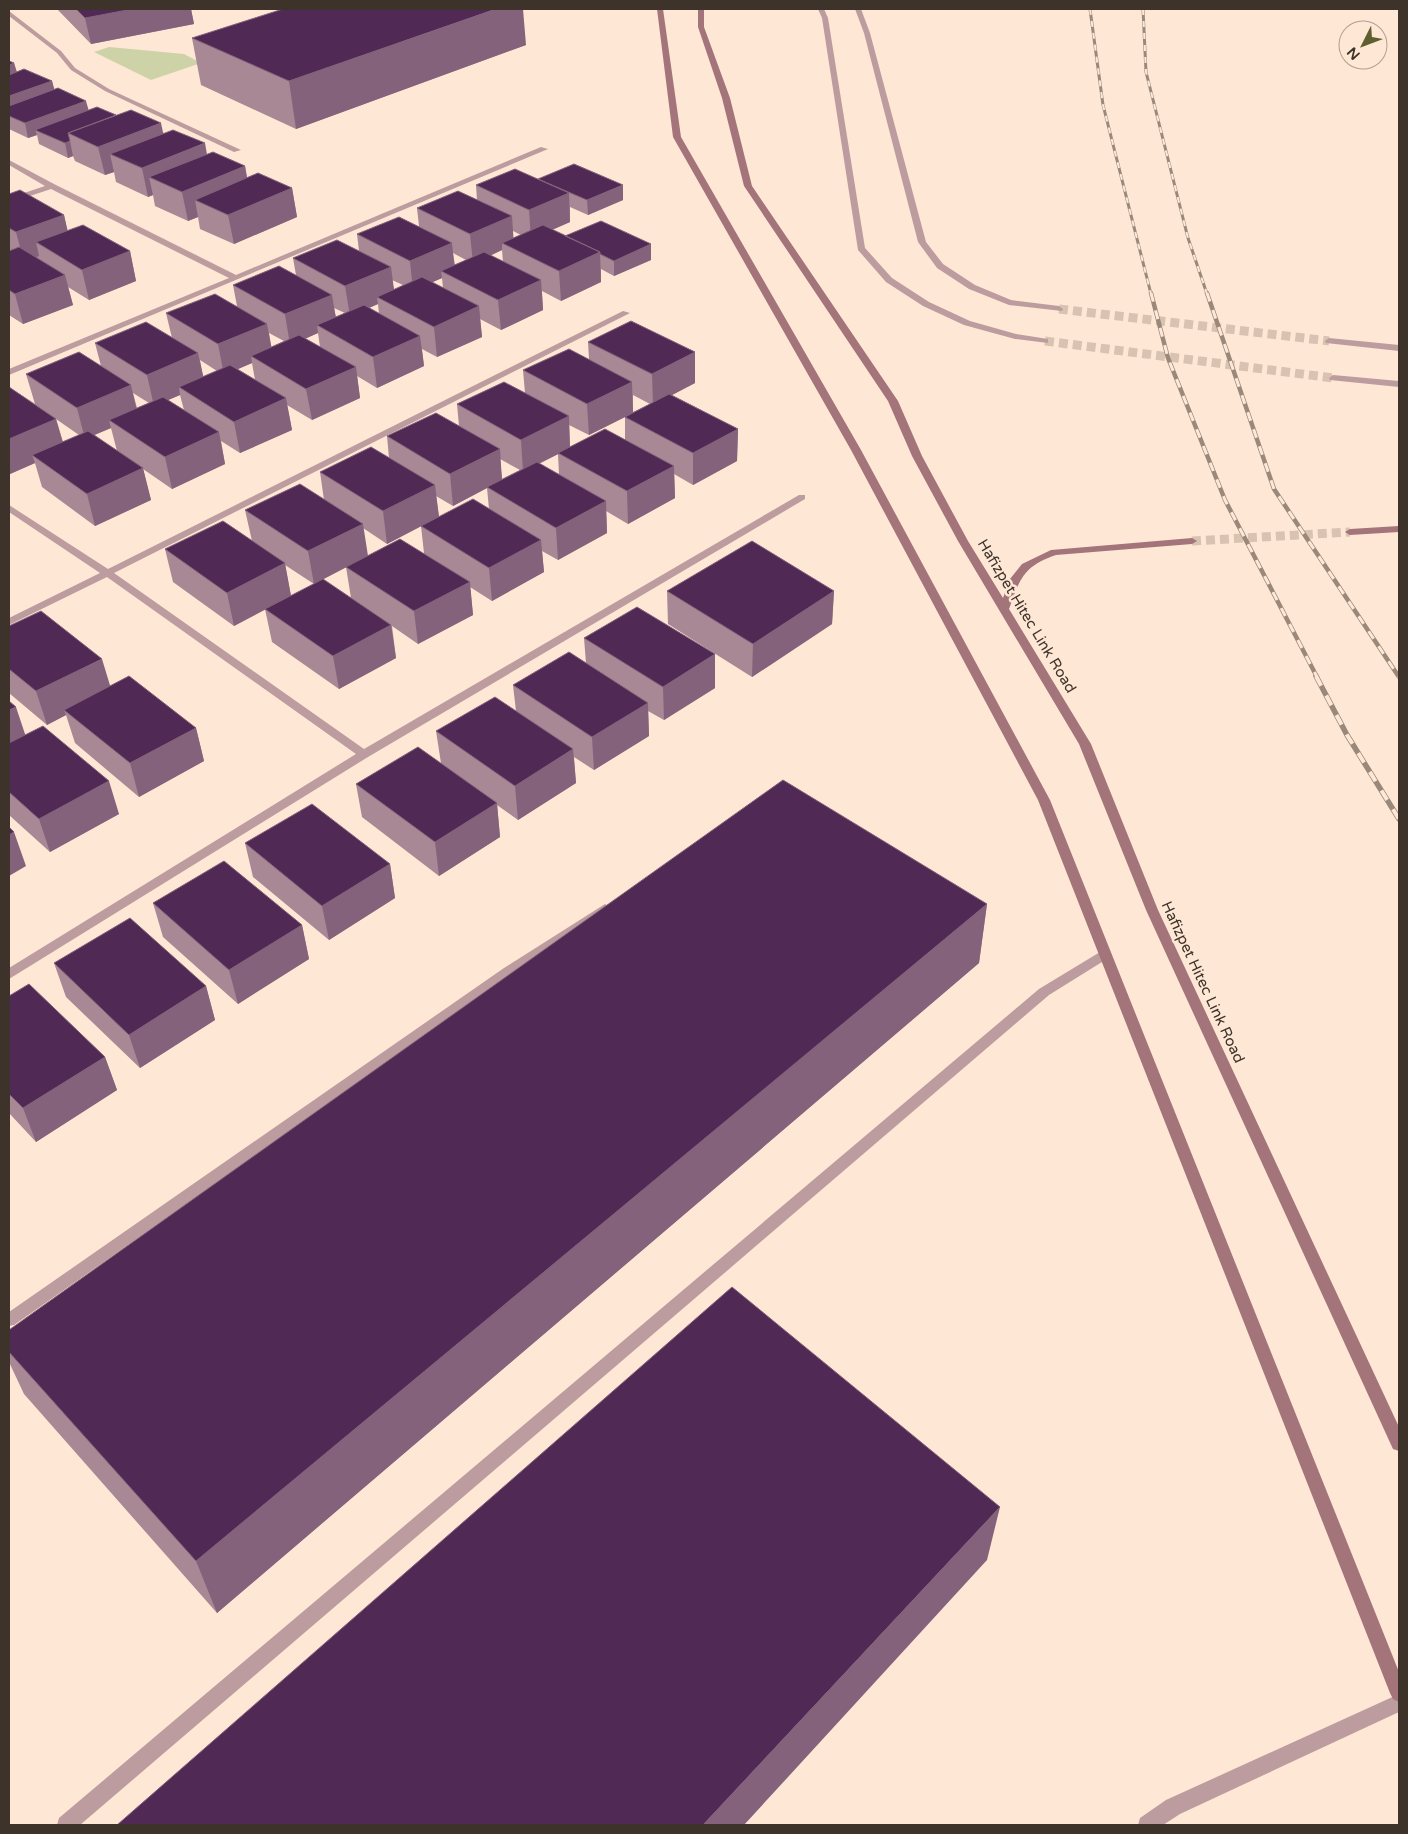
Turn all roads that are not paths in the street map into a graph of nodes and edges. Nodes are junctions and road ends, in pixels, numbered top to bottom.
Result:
1 (660, 9) edge
2 (701, 9) edge
3 (821, 9) edge
4 (858, 9) edge
5 (9, 13) edge
6 (544, 149) dead end
7 (237, 150) dead end
8 (9, 162) edge
9 (51, 186) junction
10 (9, 201) edge
11 (236, 278) junction
12 (1059, 309) tunnel mouth
13 (626, 313) dead end
14 (1045, 341) tunnel mouth
15 (1329, 341) tunnel mouth
16 (1399, 348) edge
17 (9, 372) edge
18 (1333, 378) tunnel mouth
19 (1399, 384) edge
20 (802, 497) dead end
21 (9, 508) edge
22 (1399, 528) edge
23 (1350, 532) tunnel mouth
24 (1192, 541) tunnel mouth
25 (106, 572) junction
26 (1004, 610) junction
27 (9, 622) edge
28 (364, 754) junction
29 (616, 900) edge
30 (1105, 954) junction
31 (9, 974) edge
32 (9, 1320) edge
33 (1399, 1444) edge
34 (1399, 1693) edge
35 (1399, 1703) edge
36 (66, 1825) edge
37 (1147, 1825) edge

1 - 30 main road
2 - 26 main road, Hafizpet Hitec Link Road
3 - 14 street
4 - 12 street
5 - 7 street
6 - 11 street
8 - 9 street
9 - 10 street
9 - 11 street
11 - 17 street
13 - 25 street
15 - 16 street
18 - 19 street
20 - 28 street
21 - 25 street
22 - 23 main road
24 - 26 main road
25 - 27 street
25 - 28 street
26 - 33 main road, Hafizpet Hitec Link Road
28 - 31 street
29 - 32 street
30 - 34 main road
30 - 36 street
35 - 37 street

